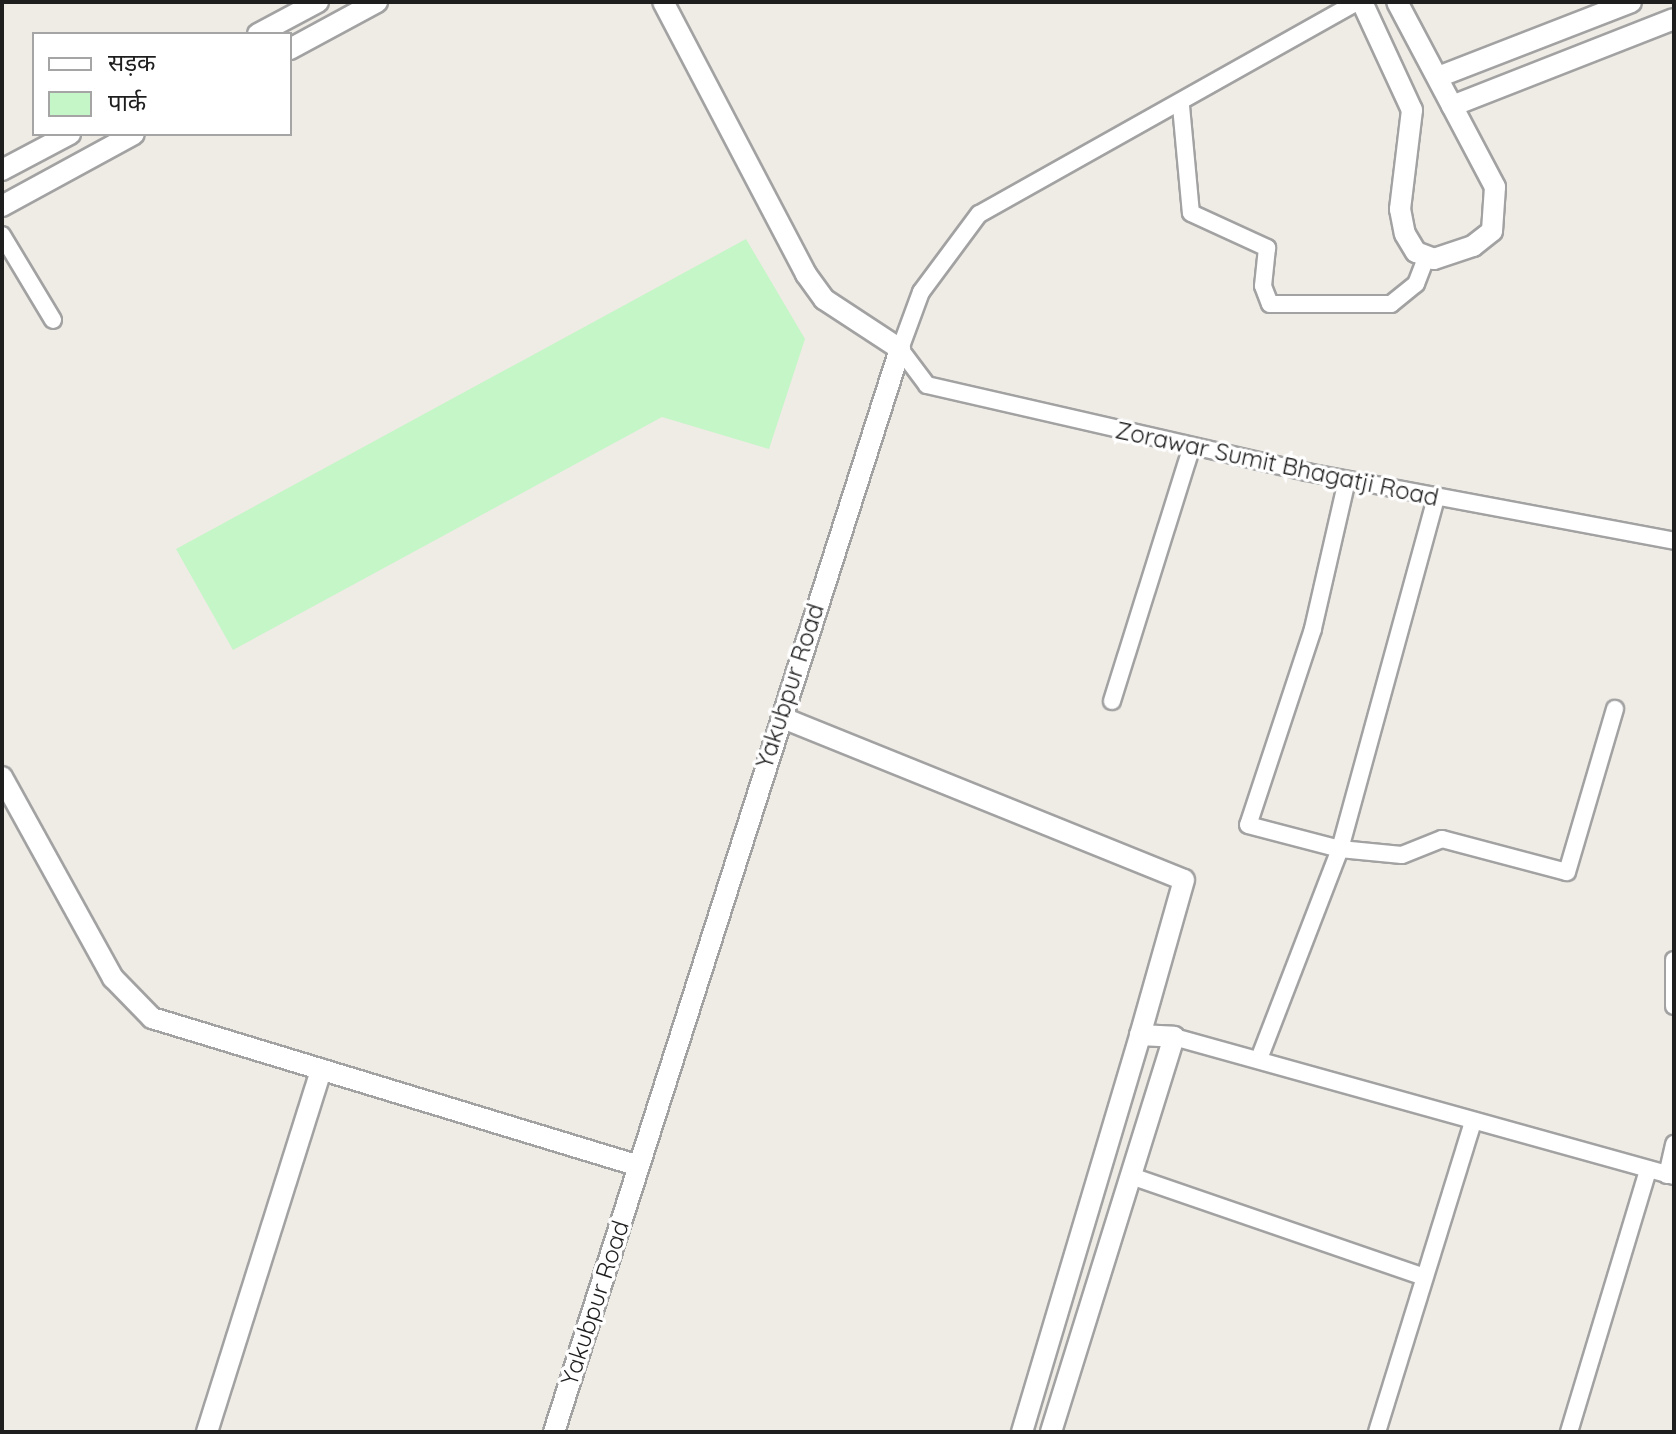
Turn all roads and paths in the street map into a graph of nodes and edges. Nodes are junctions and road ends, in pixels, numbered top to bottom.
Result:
1 (318, 2) edge
2 (377, 2) edge
3 (663, 2) edge
4 (1360, 2) edge
5 (1397, 2) edge
6 (1631, 2) edge
7 (1674, 19) edge
8 (262, 32) edge
9 (292, 48) edge
10 (1438, 77) junction
11 (1181, 106) junction
12 (1452, 106) junction
13 (66, 136) edge
14 (130, 136) edge
15 (2, 170) edge
16 (2, 206) edge
17 (2, 235) edge
18 (1427, 256) junction
19 (53, 320) dead end
20 (900, 349) junction
21 (1192, 446) junction
22 (1347, 480) junction
23 (1436, 498) junction
24 (1674, 541) edge
25 (1112, 701) dead end
26 (1615, 709) dead end
27 (783, 718) junction
28 (2, 777) edge
29 (1340, 849) junction
30 (1674, 960) edge
31 (1674, 1006) edge
32 (1140, 1035) junction
33 (1174, 1037) junction
34 (1259, 1059) junction
35 (321, 1070) junction
36 (1473, 1121) junction
37 (1674, 1144) edge
38 (639, 1166) junction
39 (1648, 1170) junction
40 (1131, 1176) junction
41 (1670, 1176) edge
42 (1422, 1276) junction
43 (207, 1432) edge
44 (554, 1432) edge
45 (1022, 1432) edge
46 (1051, 1432) edge
47 (1377, 1432) edge
48 (1569, 1432) edge

1 - 8 street
2 - 9 street
3 - 20 street
4 - 11 street
4 - 18 street
5 - 10 street
6 - 10 street
7 - 12 street
10 - 12 street
11 - 18 street
11 - 20 street
12 - 18 street
13 - 15 street
14 - 16 street
17 - 19 street
20 - 21 street, Zorawar Sumit Bhagatji Road
20 - 27 street, Yakubpur Road
21 - 22 street, Zorawar Sumit Bhagatji Road
21 - 25 street
22 - 23 street, Zorawar Sumit Bhagatji Road
22 - 29 street
23 - 24 street, Zorawar Sumit Bhagatji Road
23 - 29 street
26 - 29 street
27 - 32 street
27 - 38 street, Yakubpur Road
28 - 35 street
29 - 34 street
30 - 31 street
32 - 33 street
32 - 45 street
33 - 34 street
33 - 40 street
34 - 36 street
35 - 38 street
35 - 43 street
36 - 39 street
36 - 42 street
37 - 41 street
38 - 44 street, Yakubpur Road
39 - 41 street
39 - 48 street
40 - 42 street
40 - 46 street
42 - 47 street

